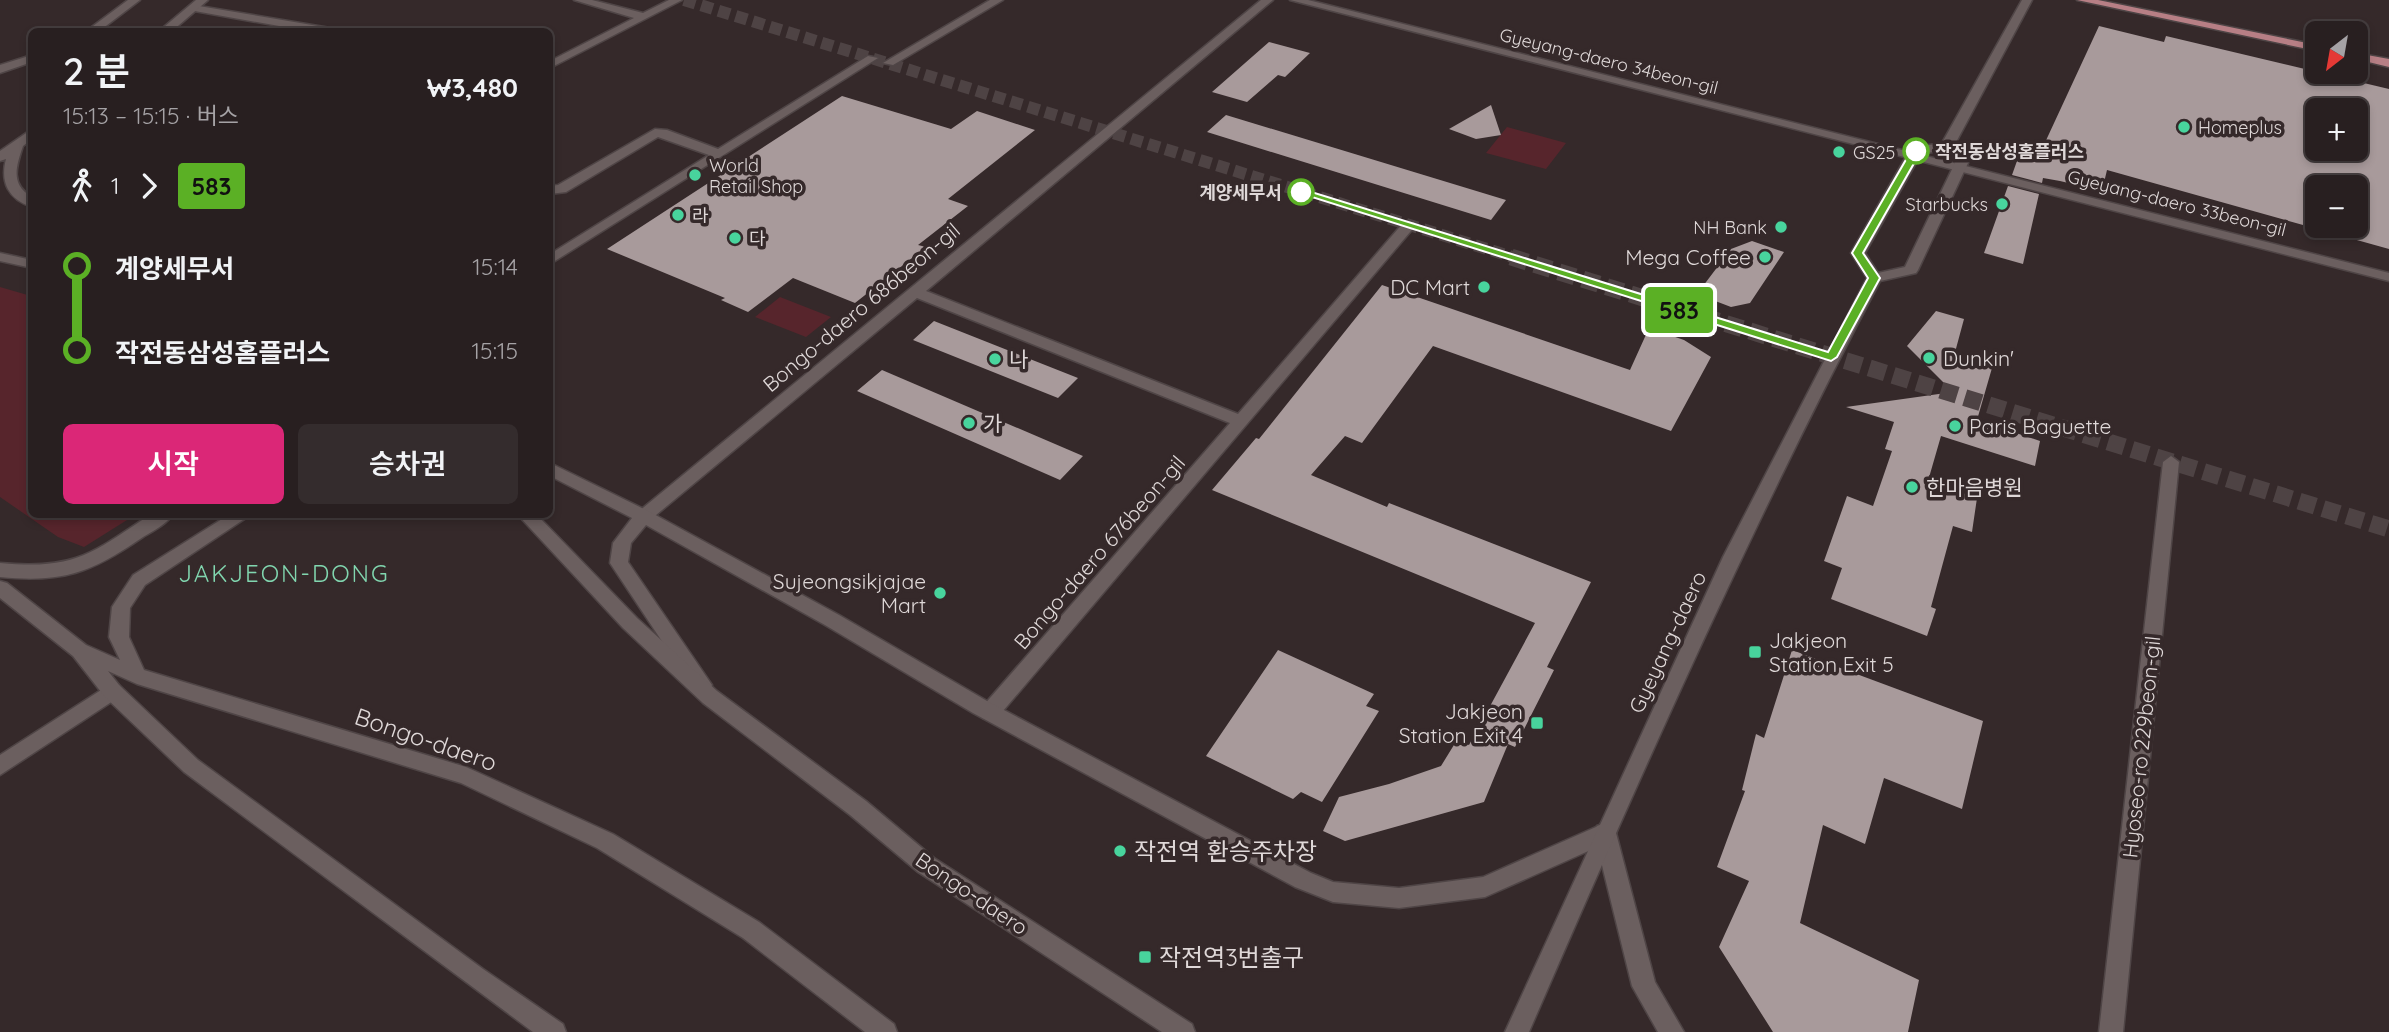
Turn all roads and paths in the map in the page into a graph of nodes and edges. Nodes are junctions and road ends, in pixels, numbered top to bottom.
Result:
1 (135, 0) edge
2 (203, 0) edge
3 (579, 0) edge
4 (677, 0) edge
5 (998, 0) edge
6 (1268, 0) edge
7 (1295, 0) edge
8 (2027, 0) edge
9 (2082, 0) edge
10 (193, 8) junction
11 (644, 17) junction
12 (96, 28) edge
13 (168, 28) edge
14 (312, 28) edge
15 (2305, 46) edge
16 (872, 58) dead end
17 (28, 59) edge
18 (2368, 59) edge
19 (553, 63) edge
20 (889, 63) dead end
21 (2389, 63) edge
22 (0, 69) edge
23 (28, 136) edge
24 (17, 144) junction
25 (1947, 146) junction
26 (719, 154) junction
27 (1914, 156) junction
28 (0, 157) edge
29 (1960, 168) junction
30 (555, 190) edge
31 (28, 201) edge
32 (1409, 225) dead end
33 (0, 257) edge
34 (553, 258) edge
35 (28, 263) edge
36 (2389, 277) edge
37 (1874, 278) junction
38 (913, 291) junction
39 (1241, 421) junction
40 (2171, 462) dead end
41 (553, 471) edge
42 (643, 516) junction
43 (159, 518) edge
44 (238, 518) edge
45 (528, 518) edge
46 (0, 570) edge
47 (0, 588) edge
48 (79, 650) junction
49 (137, 676) junction
50 (112, 691) junction
51 (710, 697) junction
52 (990, 712) junction
53 (0, 766) edge
54 (1605, 833) junction
55 (552, 1031) edge
56 (884, 1032) edge
57 (1183, 1032) edge
58 (1517, 1032) edge
59 (1672, 1032) edge
60 (2111, 1032) edge

1 - 12 street
2 - 10 street
3 - 11 street
4 - 11 street
5 - 20 street
6 - 38 street, Bongo-daero 686beon-gil
7 - 27 street, Gyeyang-daero 34beon-gil
8 - 25 street
9 - 15 main road
10 - 13 street
10 - 14 street
11 - 19 street
16 - 26 street
17 - 22 street
18 - 21 main road
23 - 24 street
24 - 28 street
24 - 31 street
25 - 27 street
25 - 29 street
26 - 30 street
26 - 34 street
27 - 29 street, Gyeyang-daero 33beon-gil
27 - 37 street
29 - 36 street, Gyeyang-daero 33beon-gil
29 - 37 street
32 - 39 street, Bongo-daero 676beon-gil
33 - 35 street
37 - 54 street, Gyeyang-daero
38 - 39 street
38 - 42 street, Bongo-daero 686beon-gil
39 - 52 street, Bongo-daero 676beon-gil
40 - 60 street, Hyoseo-ro 229beon-gil
41 - 42 street
42 - 51 street, Bongo-daero 686beon-gil
42 - 52 street
43 - 46 street
44 - 49 street
45 - 51 street, Bongo-daero
47 - 48 street, Bongo-daero
48 - 49 street, Bongo-daero
48 - 50 street
49 - 56 street, Bongo-daero
50 - 53 street
50 - 55 street
51 - 57 street, Bongo-daero
52 - 54 street
54 - 58 street, Gyeyang-daero
54 - 59 street

